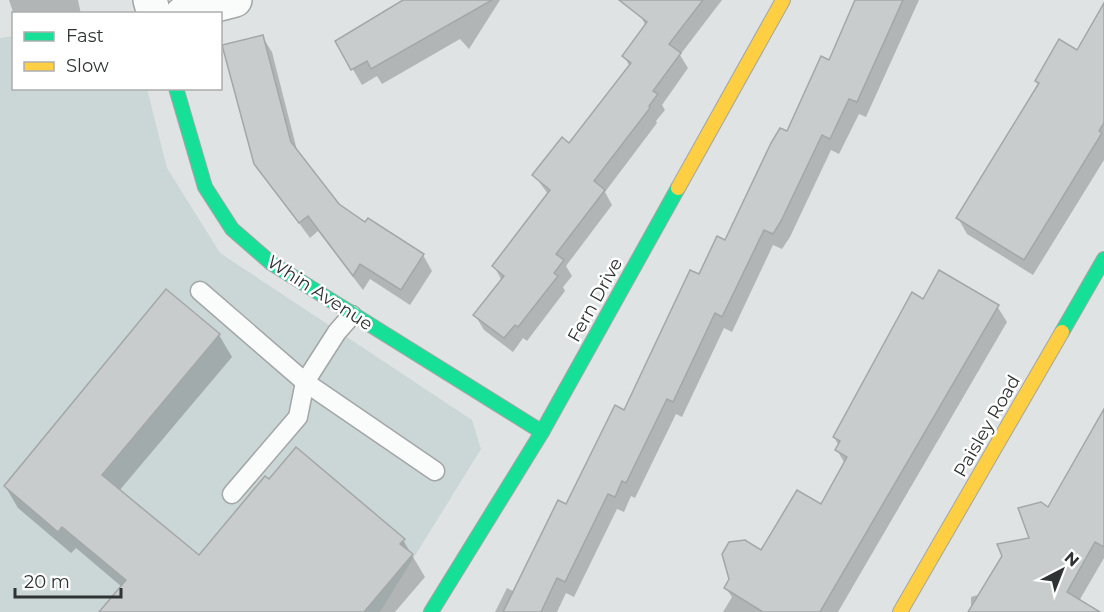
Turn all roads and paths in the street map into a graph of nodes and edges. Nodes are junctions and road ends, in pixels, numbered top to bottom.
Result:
1 (235, 0) edge
2 (783, 0) edge
3 (190, 12) edge
4 (177, 90) edge
5 (1104, 259) edge
6 (200, 291) dead end
7 (352, 315) junction
8 (305, 382) junction
9 (542, 432) junction
10 (435, 471) dead end
11 (232, 494) dead end
12 (431, 612) edge
13 (900, 612) edge

1 - 3 street
2 - 9 street, Fern Drive
4 - 7 street, Whin Avenue
5 - 13 street, Paisley Road
6 - 8 lane
7 - 8 lane
7 - 9 street, Whin Avenue
8 - 10 lane
8 - 11 lane
9 - 12 street, Fern Drive

